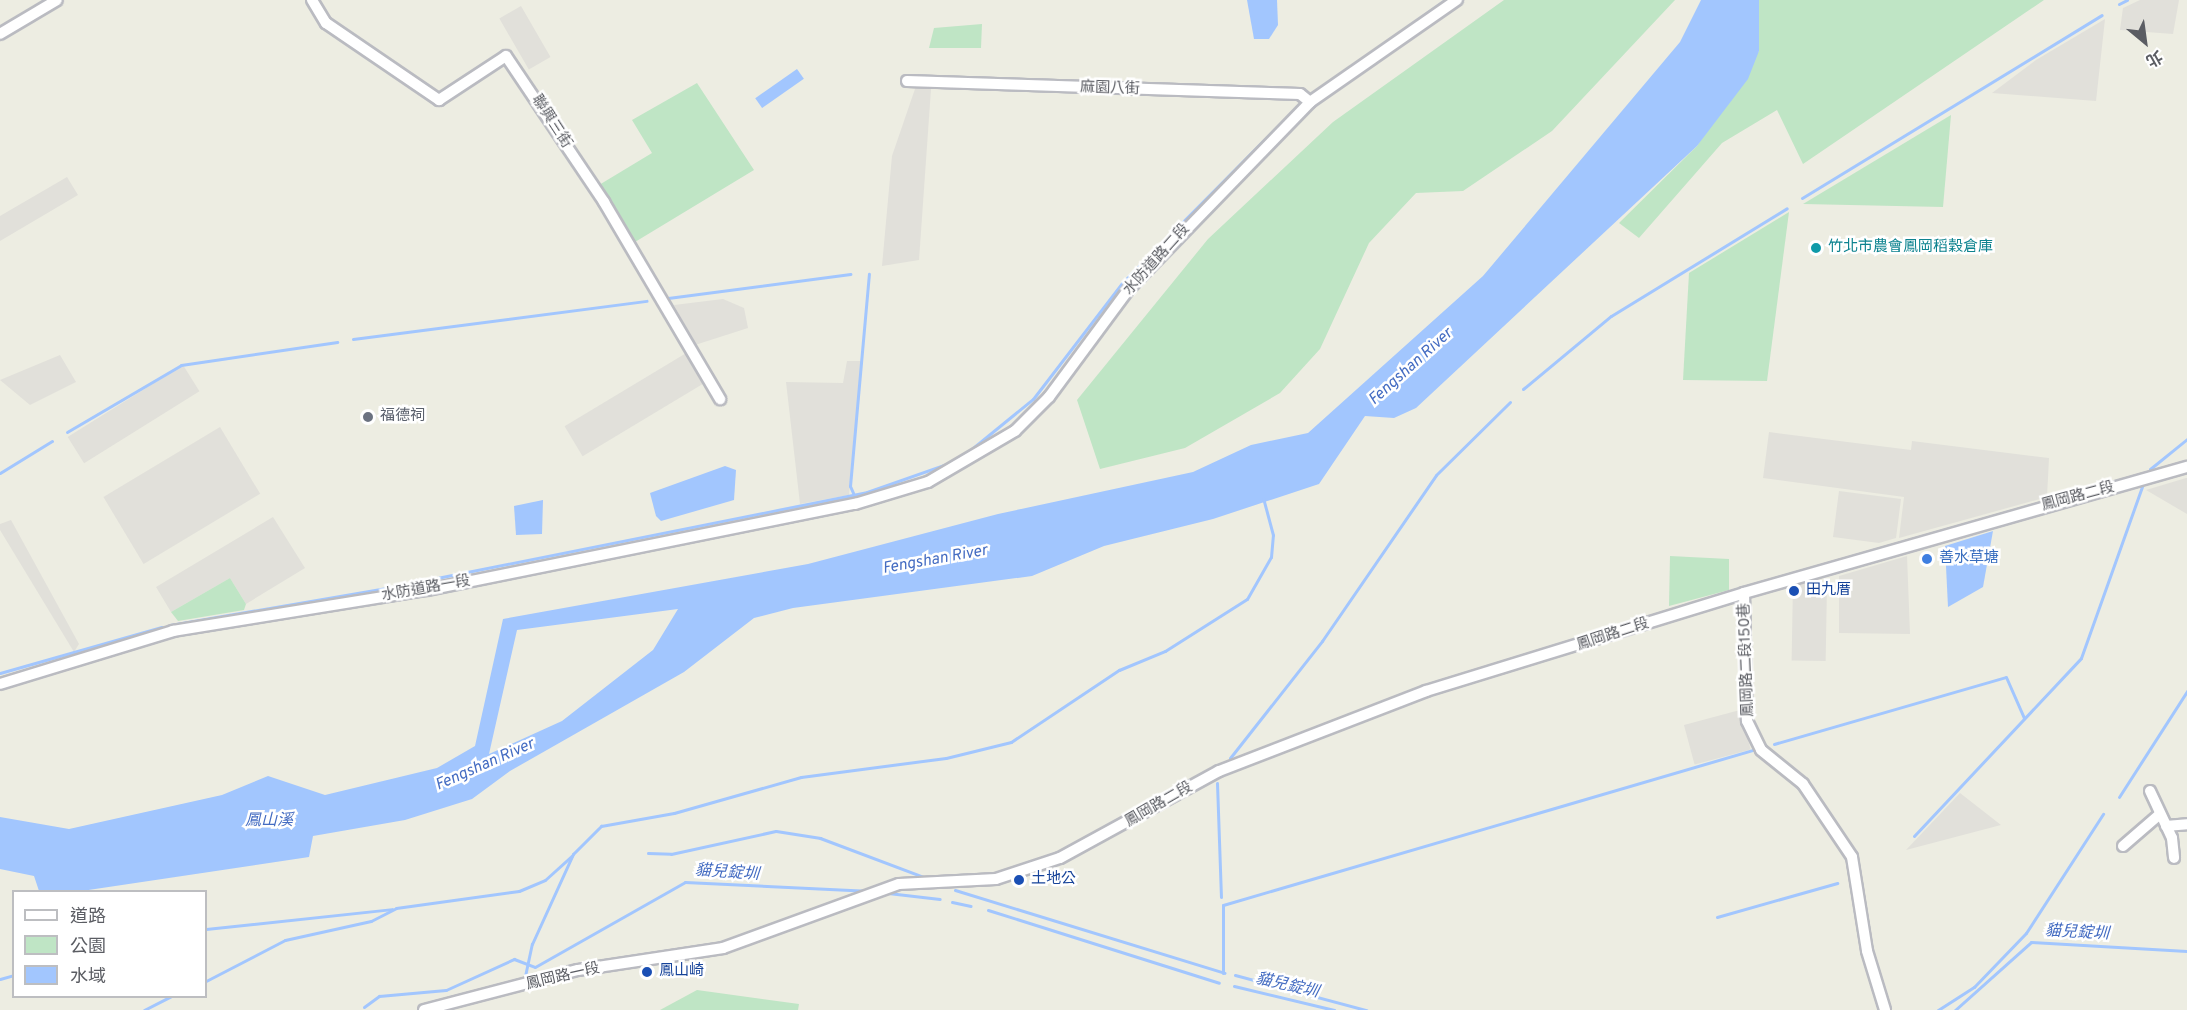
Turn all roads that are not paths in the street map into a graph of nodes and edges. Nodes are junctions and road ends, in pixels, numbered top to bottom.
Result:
1 (57, 0) edge
2 (312, 0) edge
3 (1457, 0) edge
4 (0, 34) edge
5 (907, 81) dead end
6 (1310, 102) junction
7 (720, 399) dead end
8 (2187, 467) edge
9 (855, 504) joint
10 (1744, 593) junction
11 (0, 684) edge
12 (2150, 791) dead end
13 (2160, 814) junction
14 (2187, 824) edge
15 (2166, 826) junction
16 (2123, 846) dead end
17 (2174, 858) dead end
18 (885, 889) joint
19 (424, 1010) edge
20 (1885, 1010) edge

1 - 4 street
2 - 7 street, 聯興三街
3 - 6 street, 水防道路二段
5 - 6 street, 麻園八街
6 - 9 street, 水防道路二段
8 - 10 street, 鳳岡路二段
9 - 11 street, 水防道路一段
10 - 18 street, 鳳岡路二段
10 - 20 street, 鳳岡路二段150巷
12 - 13 street
13 - 15 street
13 - 16 street
14 - 15 street
15 - 17 street
18 - 19 street, 鳳岡路一段

